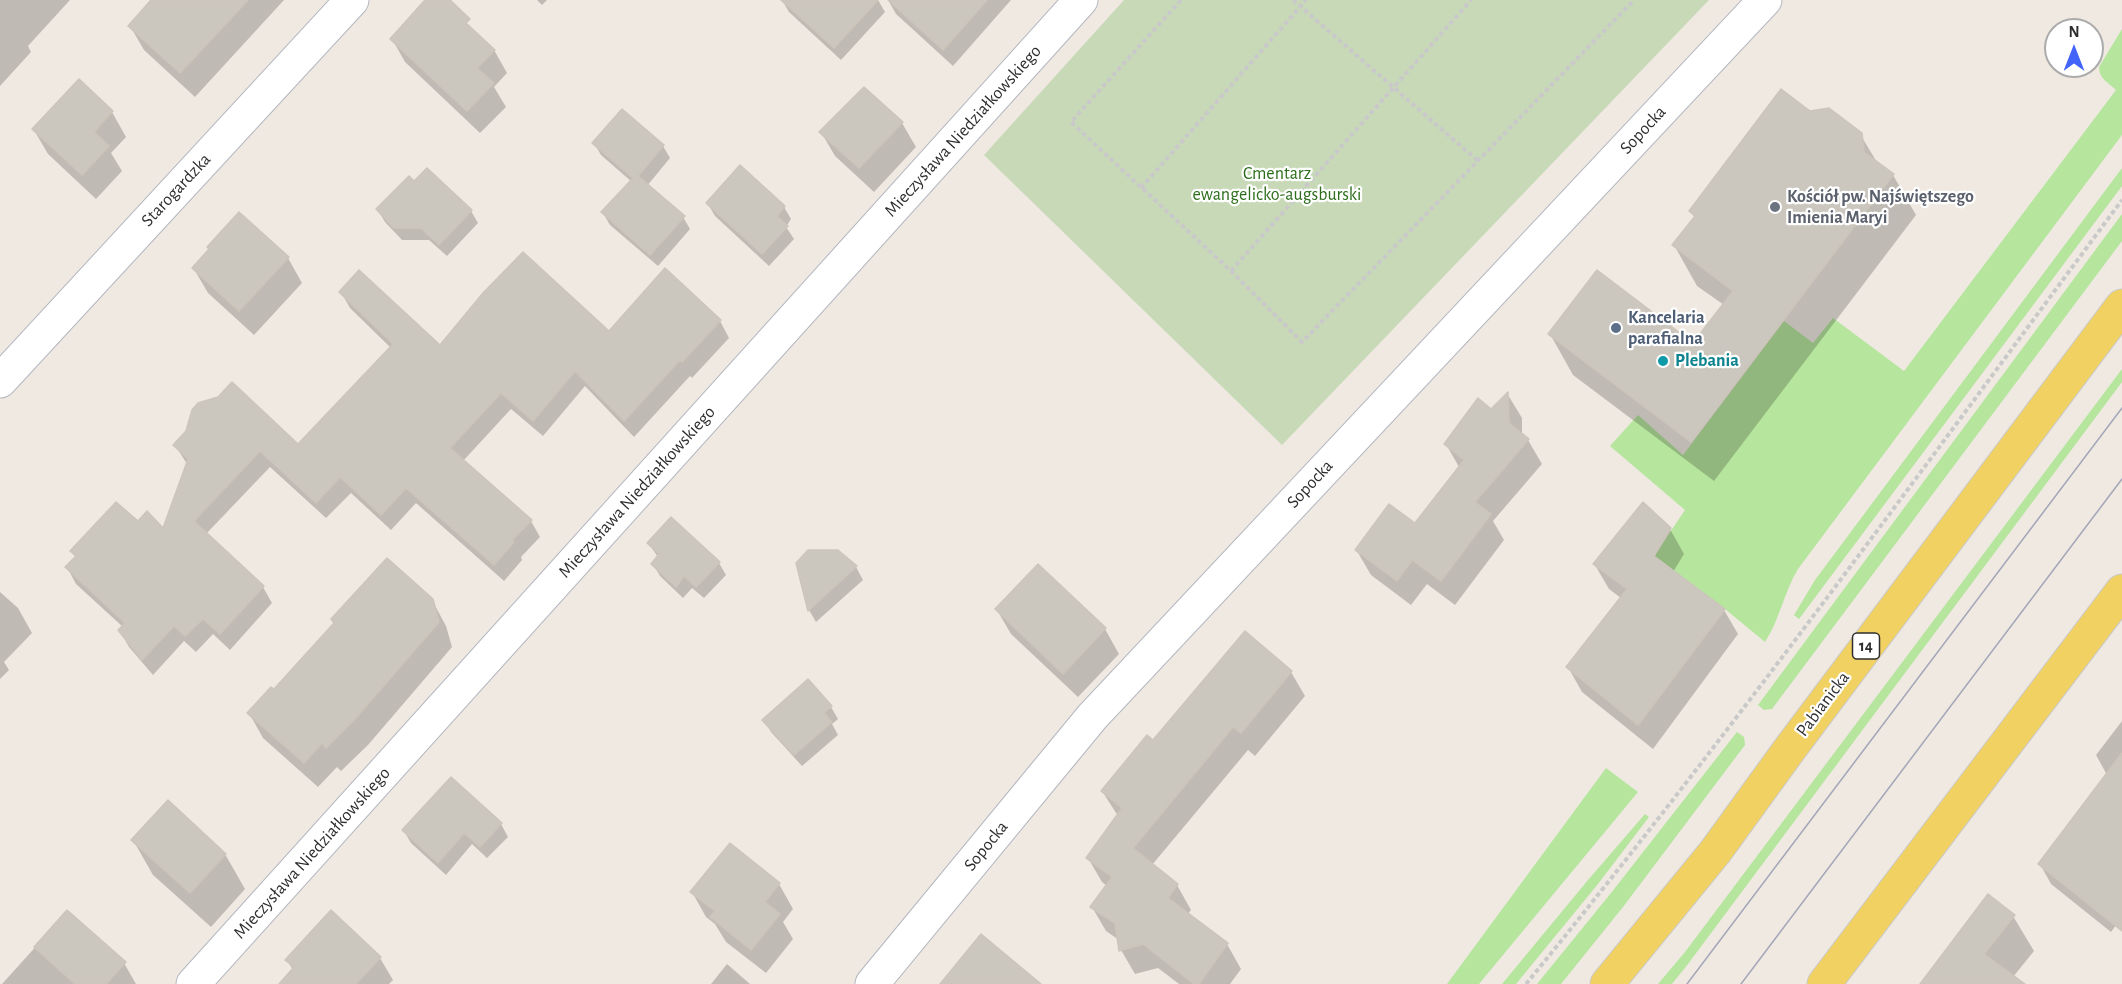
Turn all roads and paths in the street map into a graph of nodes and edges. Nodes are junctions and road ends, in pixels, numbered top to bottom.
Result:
1 (352, 0) edge
2 (1081, 0) edge
3 (1181, 0) edge
4 (1293, 0) edge
5 (1306, 0) edge
6 (1471, 0) edge
7 (1634, 0) edge
8 (1766, 0) edge
9 (1300, 7) junction
10 (1394, 87) junction
11 (1478, 161) junction
12 (1141, 188) junction
13 (2122, 200) edge
14 (1231, 271) junction
15 (2122, 306) edge
16 (0, 381) edge
17 (2122, 591) edge
18 (193, 984) edge
19 (872, 984) edge
20 (1526, 984) edge
21 (1607, 984) edge
22 (1824, 984) edge

1 - 16 street, Starogardzka
2 - 18 street, Mieczysława Niedziałkowskiego
3 - 12 path
4 - 9 path
5 - 9 path
6 - 10 path
7 - 11 path
8 - 19 street, Sopocka
9 - 10 path
9 - 12 path
10 - 11 path
10 - 14 path
11 - 14 path
12 - 14 path
13 - 20 path
15 - 21 main road, Pabianicka / 14
17 - 22 main road

